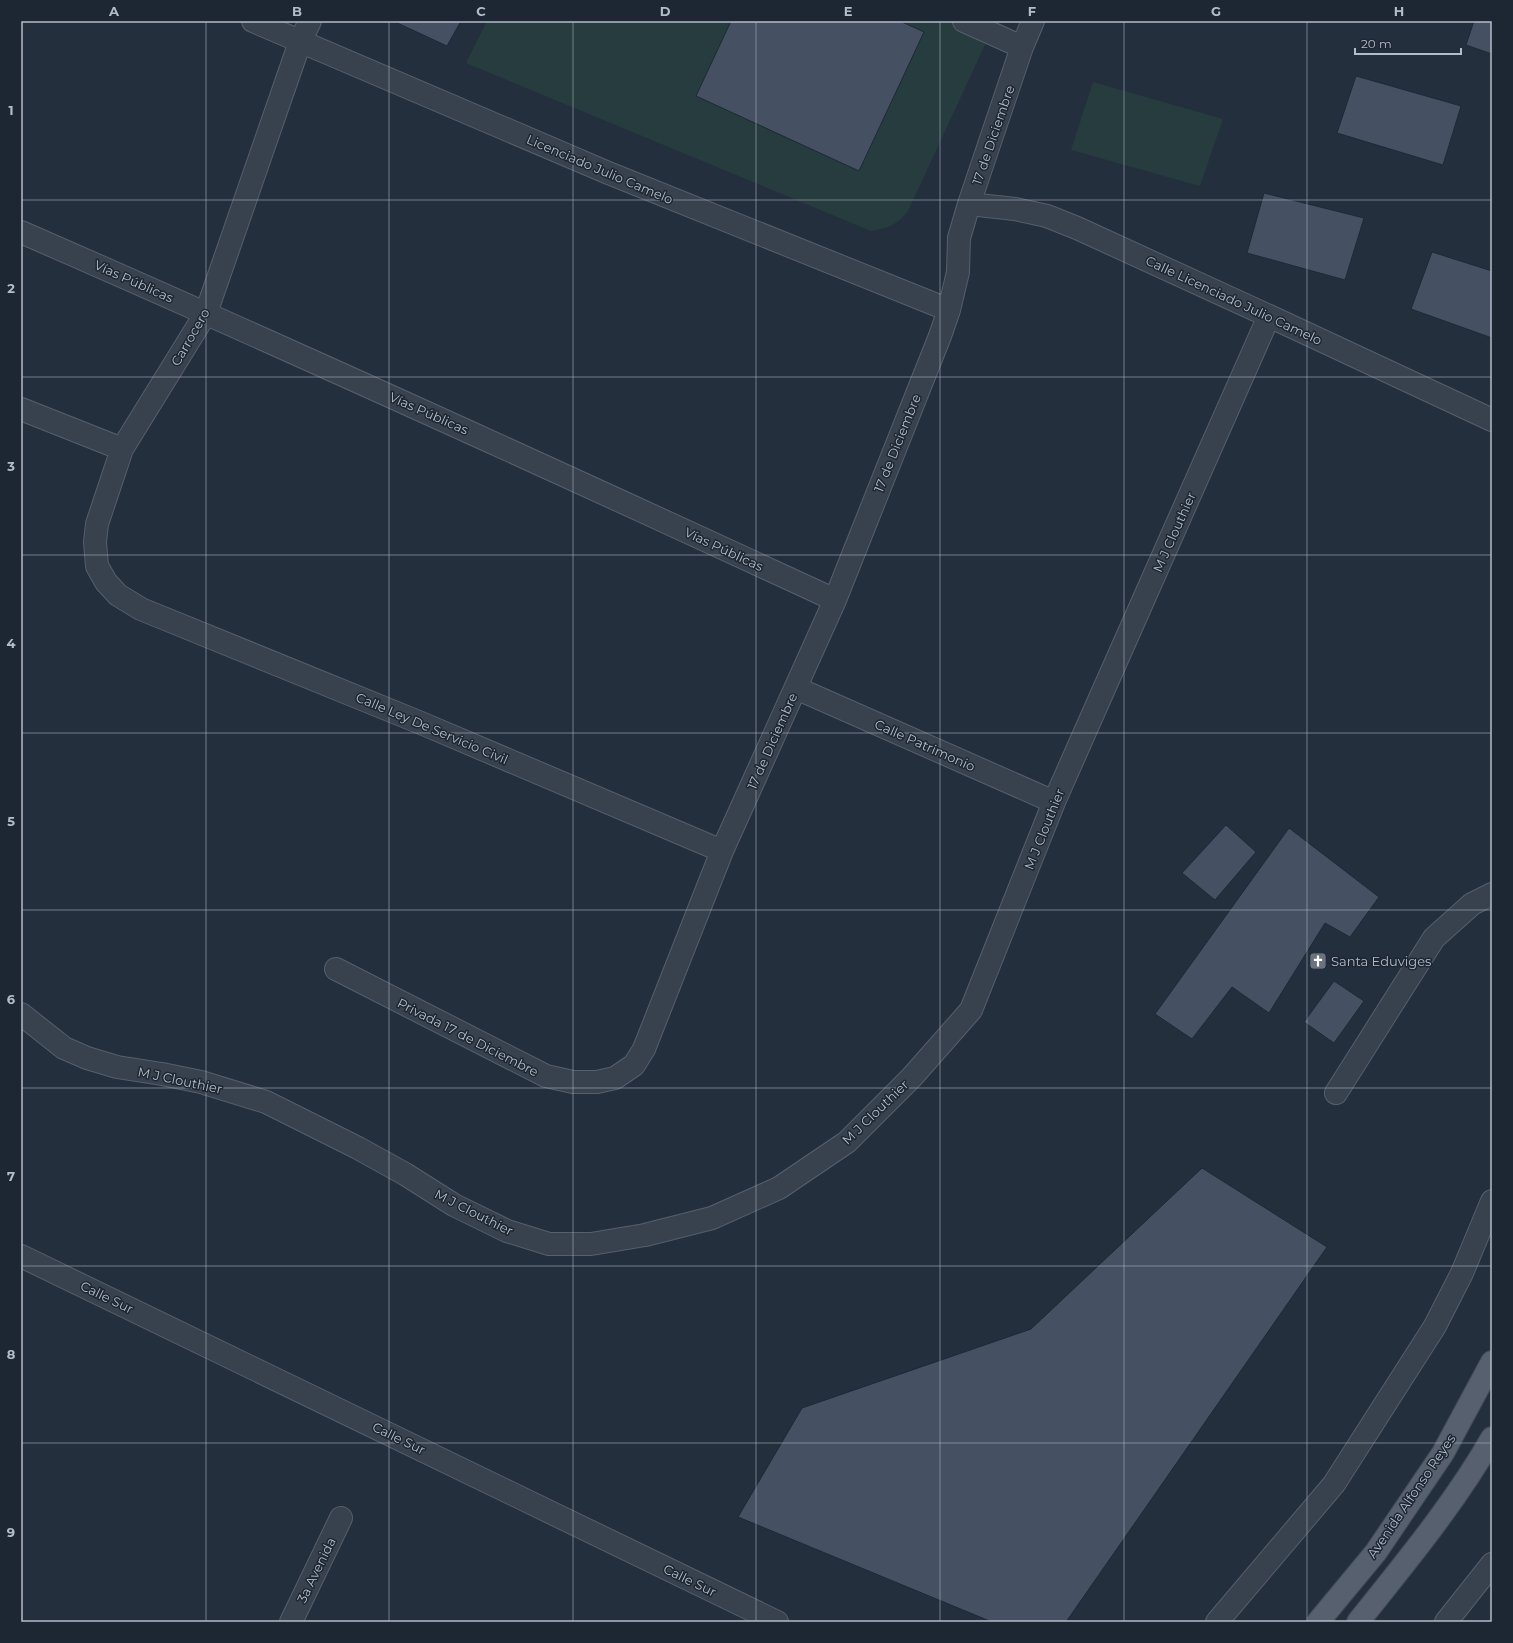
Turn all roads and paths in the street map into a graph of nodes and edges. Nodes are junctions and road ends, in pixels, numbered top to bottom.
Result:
1 (253, 21) edge
2 (310, 21) edge
3 (964, 21) edge
4 (1033, 21) edge
5 (300, 42) junction
6 (1022, 47) junction
7 (969, 204) junction
8 (21, 232) edge
9 (949, 310) junction
10 (206, 313) junction
11 (1269, 316) junction
12 (21, 409) edge
13 (1492, 420) edge
14 (122, 450) junction
15 (835, 600) junction
16 (141, 609) joint
17 (796, 688) junction
18 (1054, 802) junction
19 (722, 851) junction
20 (1492, 894) edge
21 (336, 969) dead end
22 (21, 1014) edge
23 (1336, 1093) dead end
24 (1492, 1200) edge
25 (21, 1256) edge
26 (1492, 1362) edge
27 (1492, 1438) edge
28 (341, 1518) dead end
29 (1492, 1564) edge
30 (291, 1622) edge
31 (776, 1622) edge
32 (1217, 1622) edge
33 (1318, 1622) edge
34 (1358, 1622) edge
35 (1446, 1622) edge

1 - 5 street, Licenciado Julio Camelo
2 - 5 street, Carrocero
3 - 6 street
4 - 6 street, 17 de Diciembre
5 - 9 street, Licenciado Julio Camelo
5 - 10 street, Carrocero
6 - 7 street, 17 de Diciembre
7 - 9 street, 17 de Diciembre
7 - 11 street, Calle Licenciado Julio Camelo
8 - 10 street, Vías Públicas
9 - 15 street, 17 de Diciembre
10 - 14 street, Carrocero
10 - 15 street, Vías Públicas
11 - 13 street, Calle Licenciado Julio Camelo
11 - 18 street, M J Clouthier
12 - 14 street
14 - 16 street, Carrocero
15 - 17 street, 17 de Diciembre
16 - 19 street, Calle Ley De Servicio Civil
17 - 18 street, Calle Patrimonio
17 - 19 street, 17 de Diciembre
18 - 22 street, M J Clouthier
19 - 21 street, Privada 17 de Diciembre
20 - 23 street
24 - 32 street
25 - 31 street, Calle Sur
26 - 33 main road, Avenida Alfonso Reyes
27 - 34 main road
28 - 30 street, 3a Avenida
29 - 35 street

